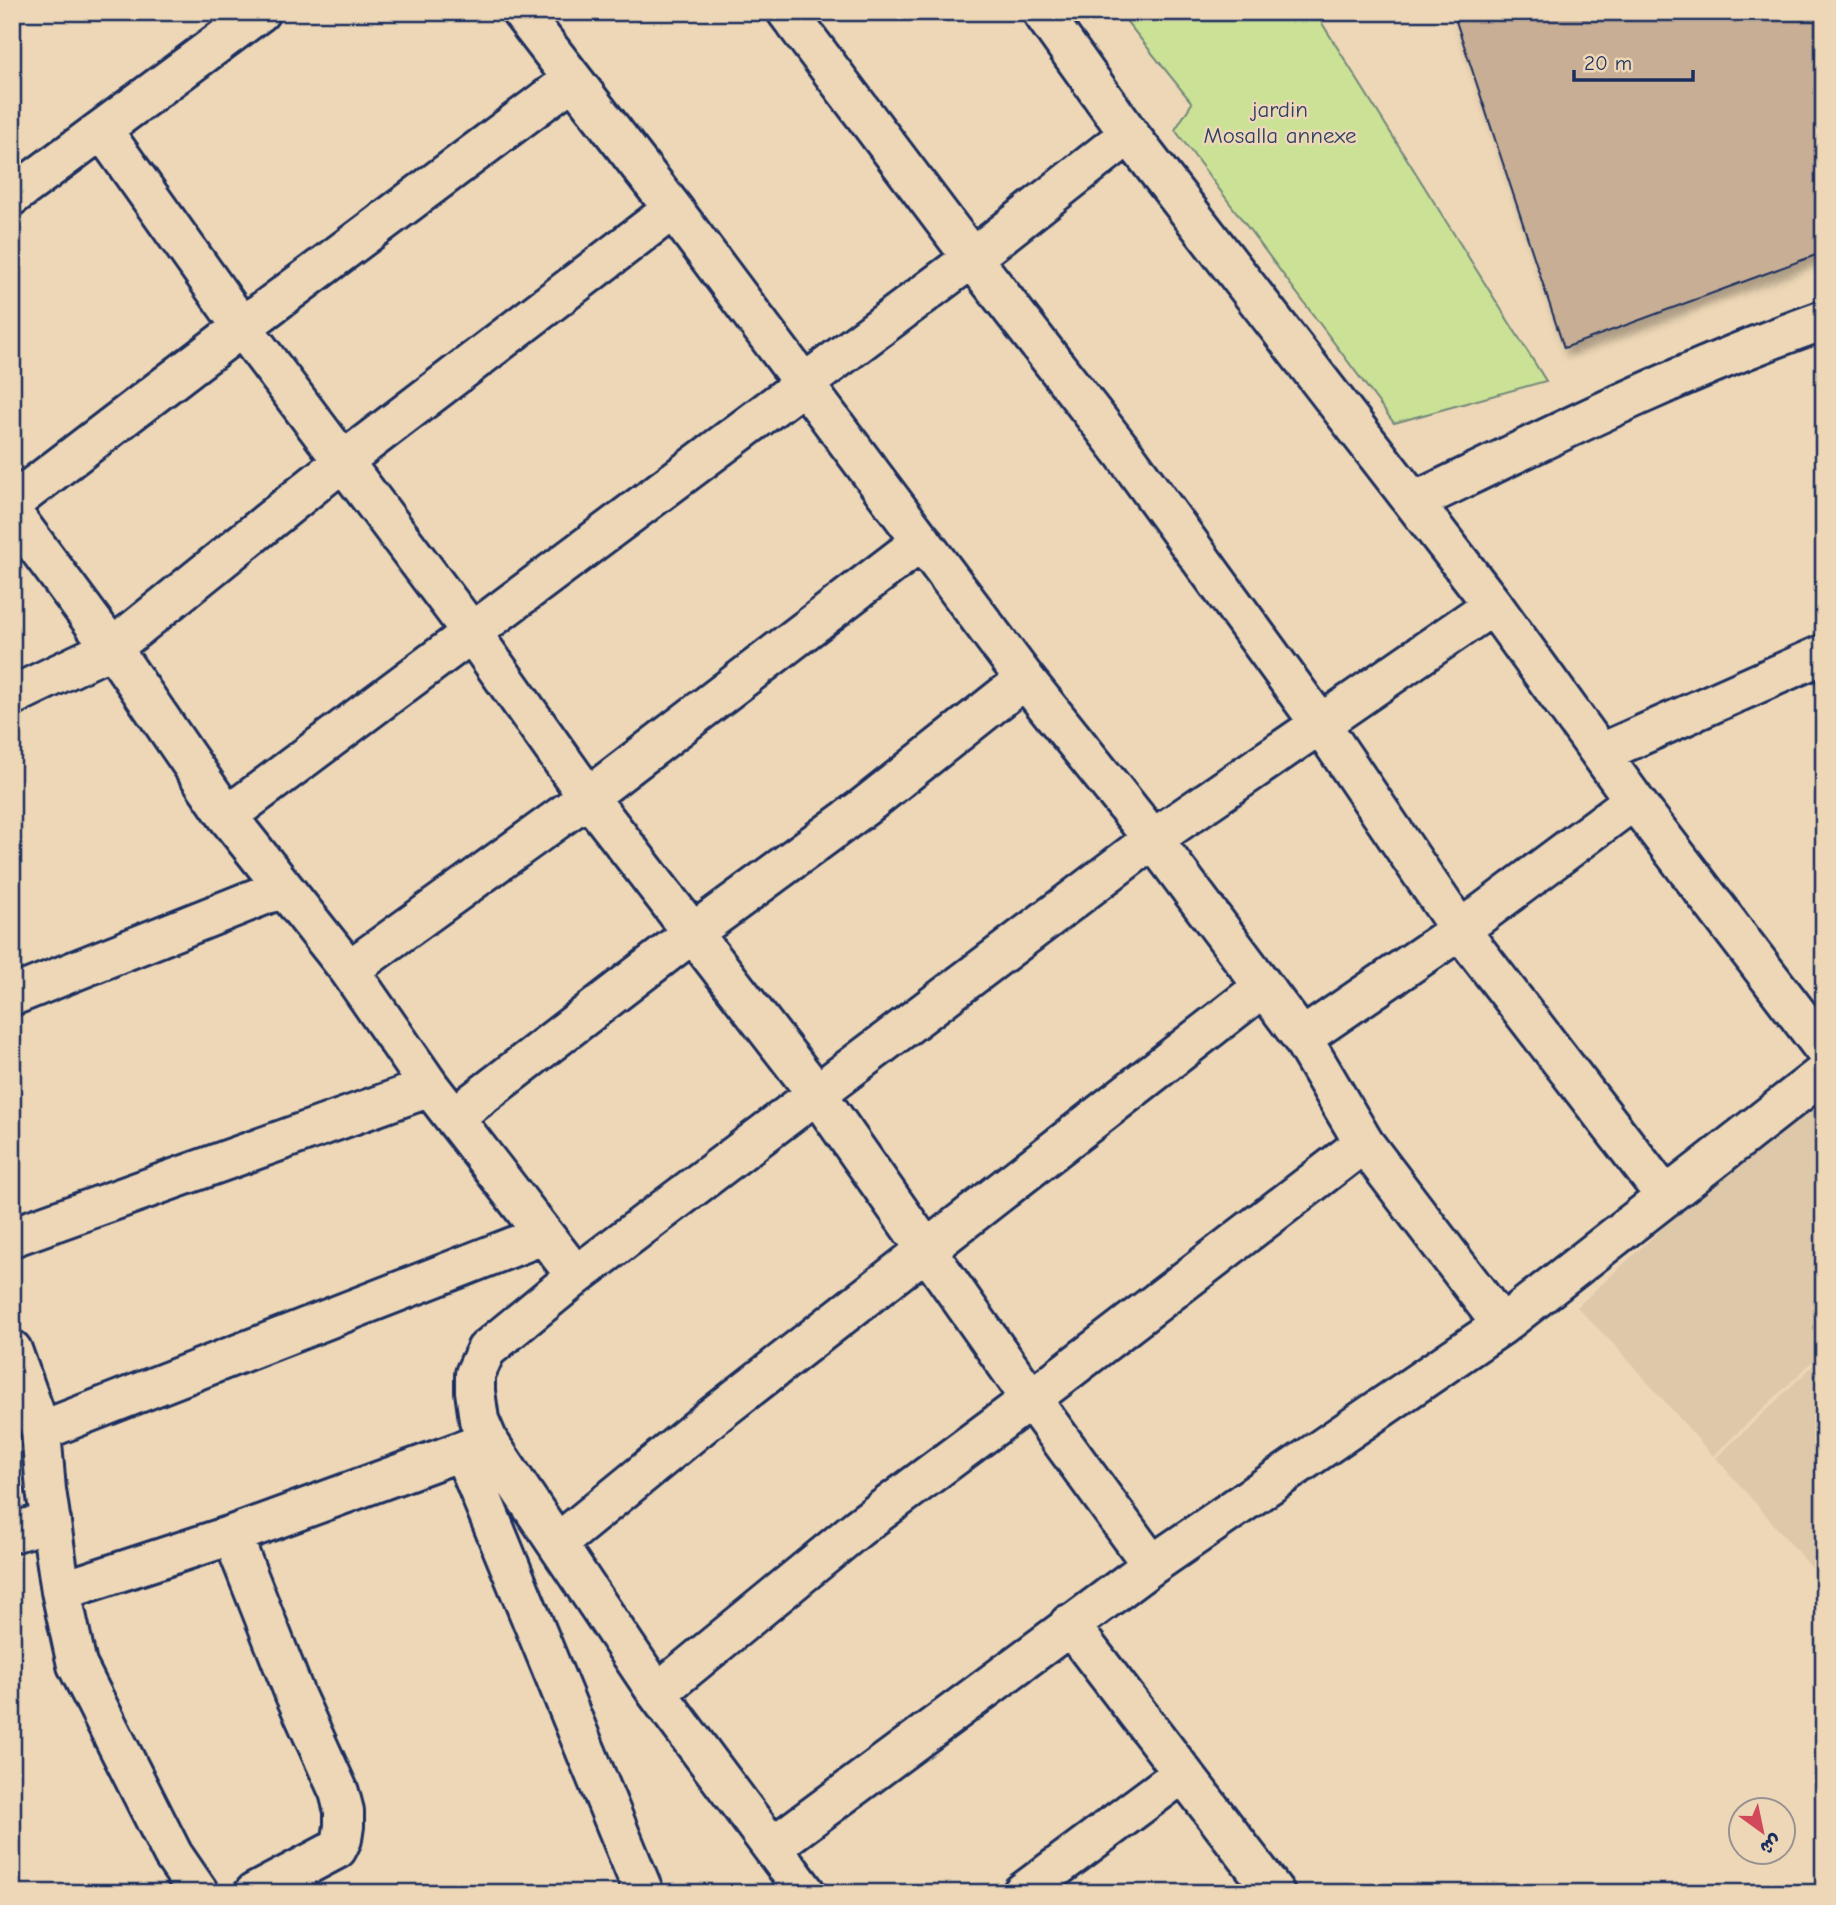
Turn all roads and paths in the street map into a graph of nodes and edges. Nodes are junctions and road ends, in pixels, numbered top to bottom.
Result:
1 (260, 12) edge
2 (521, 12) edge
3 (787, 12) edge
4 (1042, 12) edge
5 (572, 80) junction
6 (103, 131) junction
7 (1129, 134) junction
8 (12, 196) edge
9 (673, 209) junction
10 (971, 258) junction
11 (1824, 320) edge
12 (242, 327) junction
13 (802, 384) junction
14 (342, 462) junction
15 (1414, 502) junction
16 (12, 503) edge
17 (12, 513) edge
18 (922, 541) junction
19 (1493, 604) junction
20 (472, 633) junction
21 (112, 648) junction
22 (1824, 654) edge
23 (1025, 679) junction
24 (12, 696) edge
25 (1321, 725) junction
26 (1601, 753) junction
27 (588, 796) junction
28 (1634, 800) junction
29 (227, 816) junction
30 (1153, 839) junction
31 (282, 888) junction
32 (1460, 930) junction
33 (694, 932) junction
34 (349, 970) junction
35 (1263, 987) junction
36 (12, 996) edge
37 (1302, 1038) junction
38 (1824, 1049) edge
39 (1824, 1073) edge
40 (430, 1087) junction
41 (817, 1094) junction
42 (454, 1117) junction
43 (1364, 1143) junction
44 (1666, 1197) junction
45 (543, 1235) junction
46 (12, 1237) edge
47 (926, 1250) junction
48 (576, 1276) junction
49 (1502, 1325) junction
50 (12, 1350) edge
51 (1031, 1399) junction
52 (41, 1431) junction
53 (475, 1447) junction
54 (51, 1521) junction
55 (12, 1533) edge
56 (232, 1535) junction
57 (558, 1543) junction
58 (1152, 1565) junction
59 (61, 1591) junction
60 (1069, 1624) junction
61 (657, 1693) junction
62 (1184, 1773) junction
63 (772, 1847) junction
64 (641, 1892) edge
65 (199, 1893) edge
66 (254, 1893) edge
67 (806, 1893) edge
68 (1022, 1893) edge
69 (1275, 1893) edge

1 - 6 street
2 - 5 street
3 - 10 street
4 - 7 street
5 - 9 street
5 - 12 street
6 - 8 street
6 - 12 street
7 - 10 street
7 - 15 street
9 - 13 street
9 - 14 street
10 - 13 street
10 - 25 street
11 - 15 street
12 - 14 street
12 - 16 street
13 - 18 street
13 - 20 street
14 - 20 street
14 - 21 street
15 - 19 street
17 - 21 street
18 - 23 street
18 - 27 street
19 - 25 street
19 - 26 street
20 - 27 street
20 - 29 street
21 - 24 street
21 - 29 street
22 - 26 street
23 - 30 street
23 - 33 street
25 - 30 street
25 - 32 street
26 - 28 street
27 - 33 street
27 - 34 street
28 - 32 street
28 - 38 street
29 - 31 street
30 - 35 street
30 - 41 street
31 - 34 street
31 - 36 street
32 - 37 street
32 - 44 street
33 - 41 street
33 - 42 street
34 - 40 street
35 - 37 street
35 - 47 street
37 - 43 street
39 - 44 street
40 - 42 street
40 - 46 street
41 - 47 street
41 - 48 street
42 - 45 street
43 - 49 street
43 - 51 street
44 - 49 street
45 - 48 street
45 - 52 street
47 - 51 street
47 - 57 street
48 - 53 street
49 - 58 street
50 - 52 street
51 - 58 street
51 - 61 street
52 - 54 street
53 - 56 street
53 - 57 street
53 - 64 street
54 - 55 street
54 - 59 street
56 - 59 street
56 - 66 street
57 - 61 street
58 - 60 street
59 - 65 street
60 - 62 street
60 - 63 street
61 - 63 street
62 - 68 street
62 - 69 street
63 - 67 street

